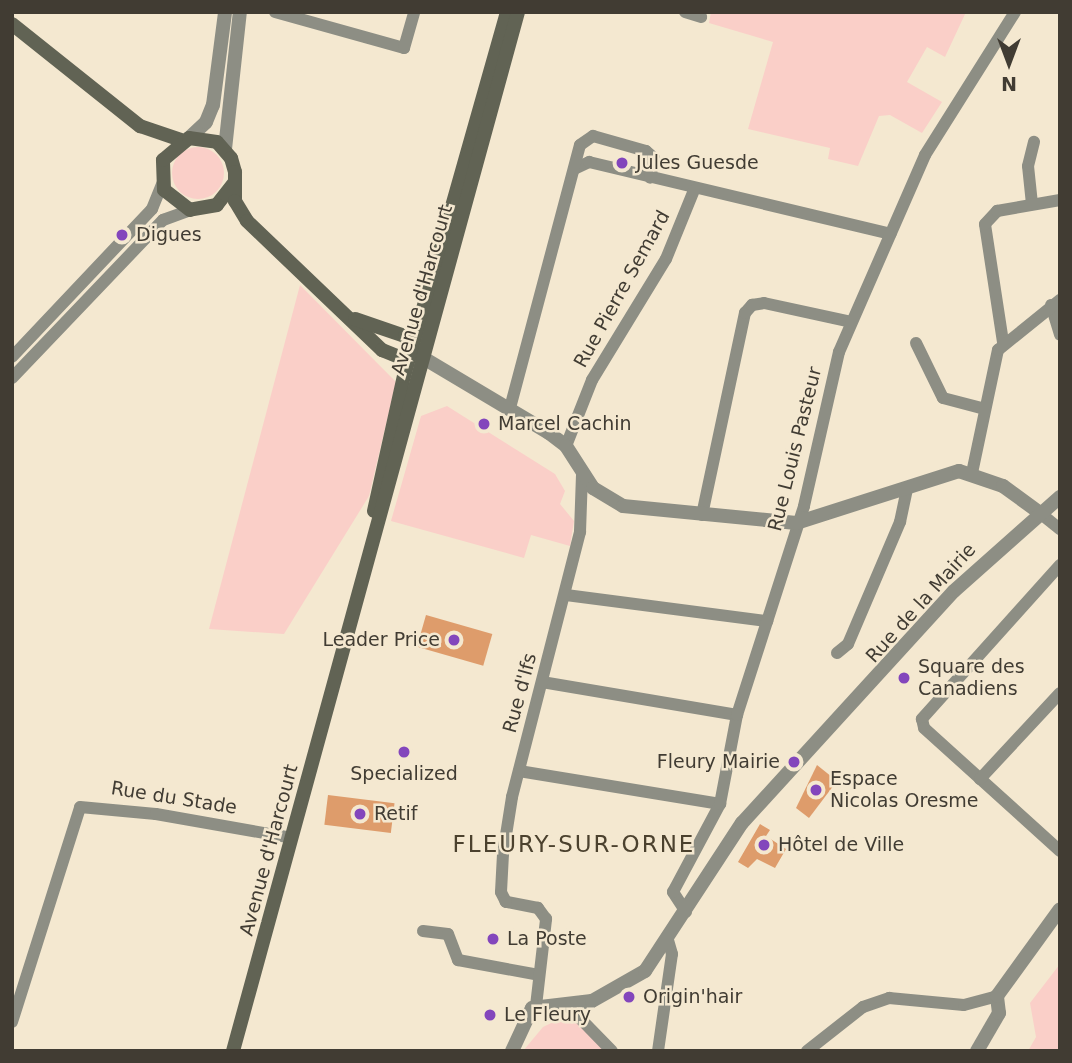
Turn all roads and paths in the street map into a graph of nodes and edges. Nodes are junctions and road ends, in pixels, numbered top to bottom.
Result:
1 (225, 12) edge
2 (240, 12) edge
3 (275, 12) edge
4 (414, 12) edge
5 (507, 12) edge
6 (518, 12) edge
7 (685, 12) edge
8 (1015, 12) edge
9 (701, 17) dead end
10 (12, 24) edge
11 (139, 126) junction
12 (185, 139) junction
13 (1034, 142) dead end
14 (225, 149) junction
15 (574, 169) junction
16 (161, 177) junction
17 (650, 178) junction
18 (234, 183) junction
19 (694, 190) junction
20 (1060, 200) edge
21 (1032, 204) junction
22 (213, 207) junction
23 (190, 210) junction
24 (247, 221) junction
25 (891, 234) junction
26 (1055, 303) edge
27 (353, 319) junction
28 (851, 323) junction
29 (1060, 335) edge
30 (1003, 342) junction
31 (916, 343) dead end
32 (418, 355) junction
33 (12, 357) edge
34 (12, 378) edge
35 (510, 408) junction
36 (985, 409) junction
37 (566, 446) junction
38 (972, 473) junction
39 (582, 475) junction
40 (907, 488) junction
41 (1060, 497) edge
42 (1040, 513) junction
43 (702, 515) junction
44 (796, 523) junction
45 (1060, 530) edge
46 (1060, 565) edge
47 (566, 595) junction
48 (767, 621) junction
49 (837, 653) dead end
50 (542, 682) junction
51 (1059, 695) edge
52 (737, 715) junction
53 (519, 771) junction
54 (980, 779) junction
55 (720, 804) junction
56 (292, 838) junction
57 (1060, 850) edge
58 (1060, 909) edge
59 (685, 912) junction
60 (423, 931) dead end
61 (668, 940) junction
62 (539, 975) junction
63 (997, 996) junction
64 (536, 1006) junction
65 (570, 1008) junction
66 (12, 1022) edge
67 (233, 1051) edge
68 (512, 1051) edge
69 (612, 1051) edge
70 (658, 1051) edge
71 (807, 1051) edge
72 (977, 1051) edge

1 - 12 street
2 - 14 street
3 - 4 street
5 - 32 main road, Avenue d'Harcourt
6 - 32 main road, Avenue d'Harcourt
7 - 9 street
8 - 25 street, Rue Louis Pasteur
10 - 11 main road
11 - 12 main road
11 - 16 main road
12 - 14 main road
12 - 16 main road
13 - 21 street
14 - 18 main road
15 - 17 street
15 - 17 street
15 - 35 street
16 - 23 main road
16 - 33 street
17 - 19 street
18 - 22 main road
18 - 24 main road
19 - 25 street
19 - 37 street, Rue Pierre Semard
20 - 21 street
21 - 30 street
22 - 23 main road
22 - 24 main road
23 - 34 street
24 - 27 main road
25 - 28 street, Rue Louis Pasteur
26 - 29 street
26 - 30 street
27 - 32 main road
27 - 32 main road
28 - 43 street
28 - 44 street, Rue Louis Pasteur
30 - 36 street
31 - 36 street
32 - 35 street
32 - 56 main road, Avenue d'Harcourt
35 - 37 street
36 - 38 street
37 - 39 street
38 - 40 street
38 - 42 street
39 - 43 street
39 - 47 street, Rue d'Ifs
40 - 44 street
40 - 49 street
41 - 42 street, Rue de la Mairie
42 - 45 street
42 - 59 street, Rue de la Mairie
43 - 44 street
44 - 48 street, Rue Louis Pasteur
46 - 54 street
47 - 48 street
47 - 50 street, Rue d'Ifs
48 - 52 street, Rue Louis Pasteur
50 - 52 street
50 - 53 street, Rue d'Ifs
51 - 54 street
52 - 55 street, Rue Louis Pasteur
53 - 55 street
53 - 62 street, Rue d'Ifs
54 - 57 street
55 - 59 street, Rue Louis Pasteur
56 - 66 street, Rue du Stade
56 - 67 main road, Avenue d'Harcourt
58 - 63 street
59 - 61 street, Rue de la Mairie
60 - 62 street
61 - 65 street, Rue de la Mairie
61 - 70 street
62 - 64 street
63 - 71 street
63 - 72 street
64 - 65 street
64 - 68 street
65 - 69 street

